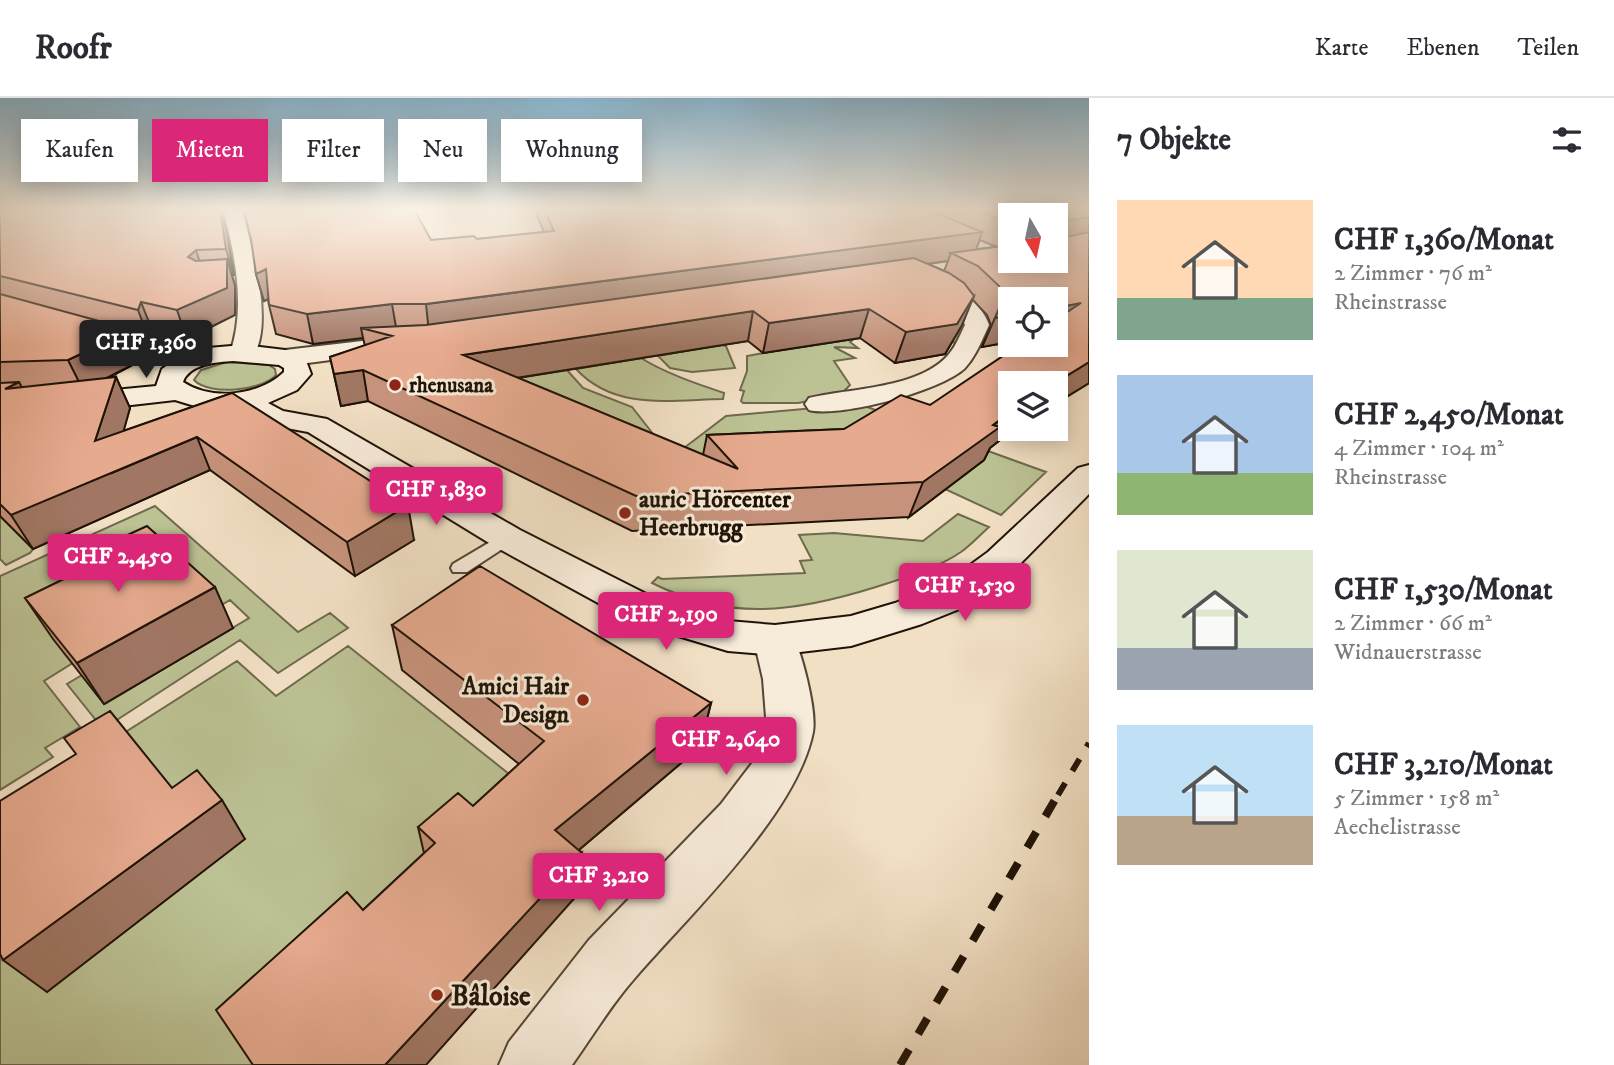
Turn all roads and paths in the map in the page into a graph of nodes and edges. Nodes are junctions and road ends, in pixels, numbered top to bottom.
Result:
1 (245, 256) edge
2 (949, 270) edge
3 (0, 308) edge
4 (153, 351) junction
5 (243, 353) junction
6 (206, 356) junction
7 (290, 373) junction
8 (174, 379) junction
9 (240, 400) junction
10 (13, 403) edge
11 (819, 404) dead end
12 (317, 425) junction
13 (1089, 475) edge
14 (507, 538) junction
15 (460, 568) dead end
16 (775, 640) junction
17 (532, 1065) edge

1 - 5 main road
2 - 11 main road
3 - 4 main road
4 - 6 main road
4 - 8 main road
5 - 6 main road
5 - 7 main road
6 - 8 main road
7 - 9 main road
7 - 12 main road
8 - 9 main road
8 - 10 main road
9 - 12 main road
12 - 14 main road
13 - 16 main road
14 - 15 lane
14 - 16 main road
16 - 17 main road

